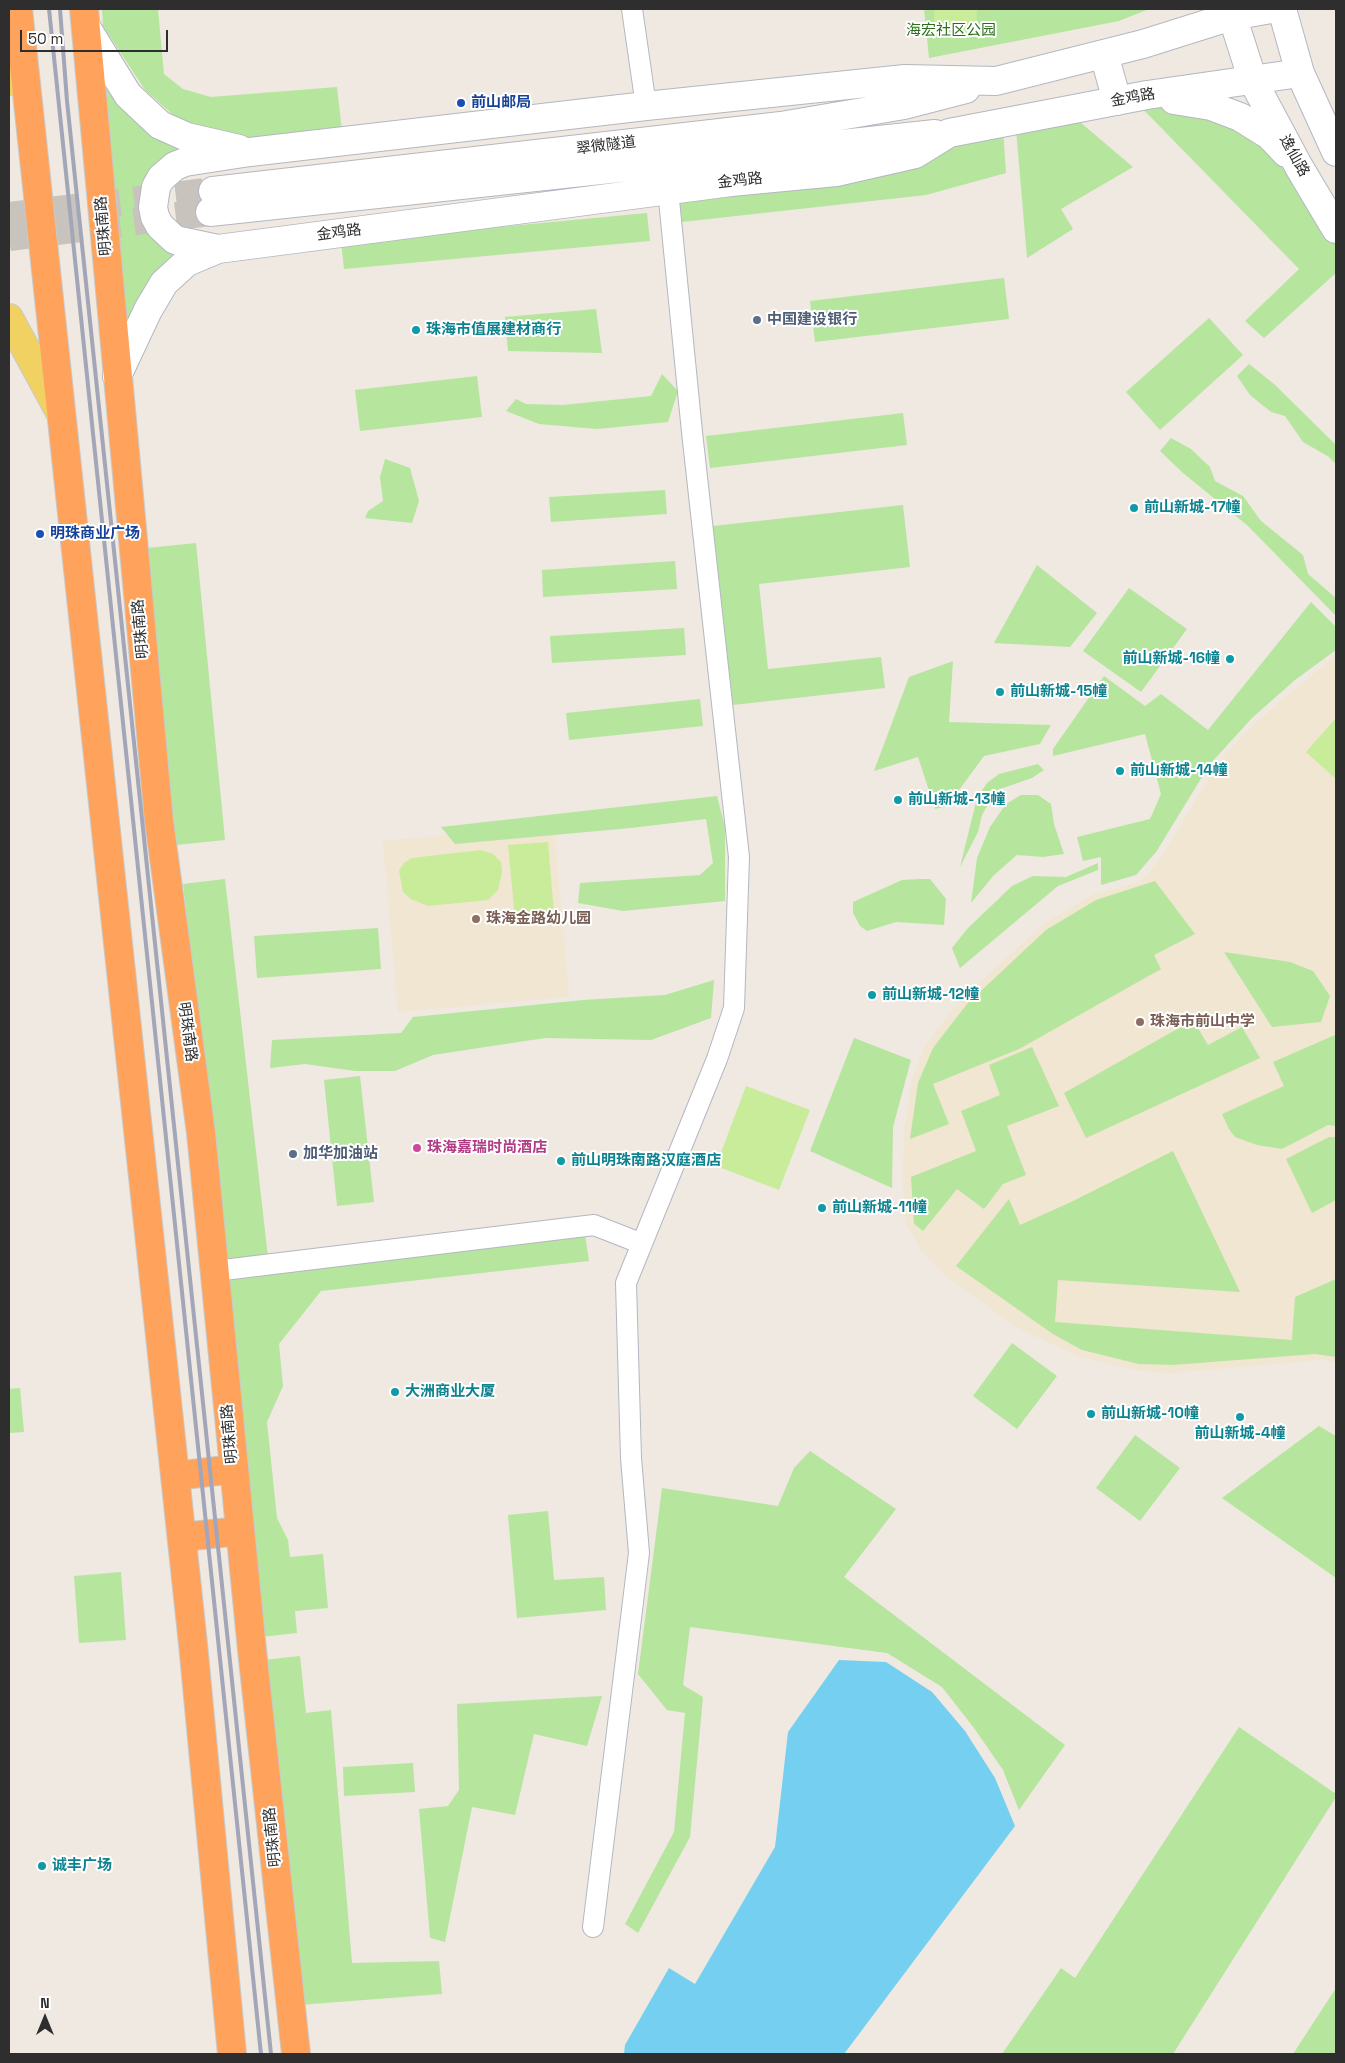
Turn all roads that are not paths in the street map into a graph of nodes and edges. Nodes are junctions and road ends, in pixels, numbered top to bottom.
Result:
1 (18, 9) edge
2 (632, 9) edge
3 (1186, 9) edge
4 (1272, 9) edge
5 (1282, 9) edge
6 (1231, 13) edge
7 (85, 18) edge
8 (1143, 44) junction
9 (22, 45) junction
10 (1104, 54) junction
11 (1300, 73) junction
12 (9, 81) edge
13 (1254, 81) junction
14 (996, 82) junction
15 (1147, 95) junction
16 (1117, 101) junction
17 (646, 106) junction
18 (949, 132) junction
19 (250, 152) junction
20 (1336, 152) edge
21 (1299, 167) junction
22 (668, 190) junction
23 (1336, 230) edge
24 (218, 249) junction
25 (9, 318) edge
26 (117, 376) junction
27 (62, 414) junction
28 (640, 1243) junction
29 (215, 1271) junction
30 (234, 1469) junction
31 (175, 1476) junction
32 (240, 1531) junction
33 (182, 1537) junction
34 (593, 1927) dead end
35 (232, 2054) edge
36 (296, 2054) edge

1 - 9 highway
2 - 17 street
3 - 8 main road
4 - 6 main road
5 - 11 main road
6 - 8 main road
6 - 13 main road, 逸仙路
7 - 19 main road
7 - 26 highway, 明珠南路
8 - 10 main road
9 - 12 main road
9 - 27 highway
10 - 14 main road
10 - 16 main road
11 - 13 main road, 金鸡路
11 - 20 main road
13 - 15 main road, 金鸡路
13 - 21 main road, 逸仙路
14 - 17 main road
14 - 18 main road, 翠微隧道
15 - 16 main road, 金鸡路
15 - 21 main road
16 - 18 main road, 金鸡路
17 - 19 main road
18 - 22 main road, 金鸡路
19 - 24 main road
21 - 23 main road, 逸仙路
22 - 24 main road, 金鸡路
22 - 28 street
24 - 26 main road
25 - 27 main road
26 - 29 highway, 明珠南路
27 - 31 highway
28 - 29 street
28 - 34 street
29 - 30 highway, 明珠南路
30 - 31 highway
30 - 32 highway, 明珠南路
31 - 33 highway
32 - 33 highway
32 - 36 highway, 明珠南路
33 - 35 highway

